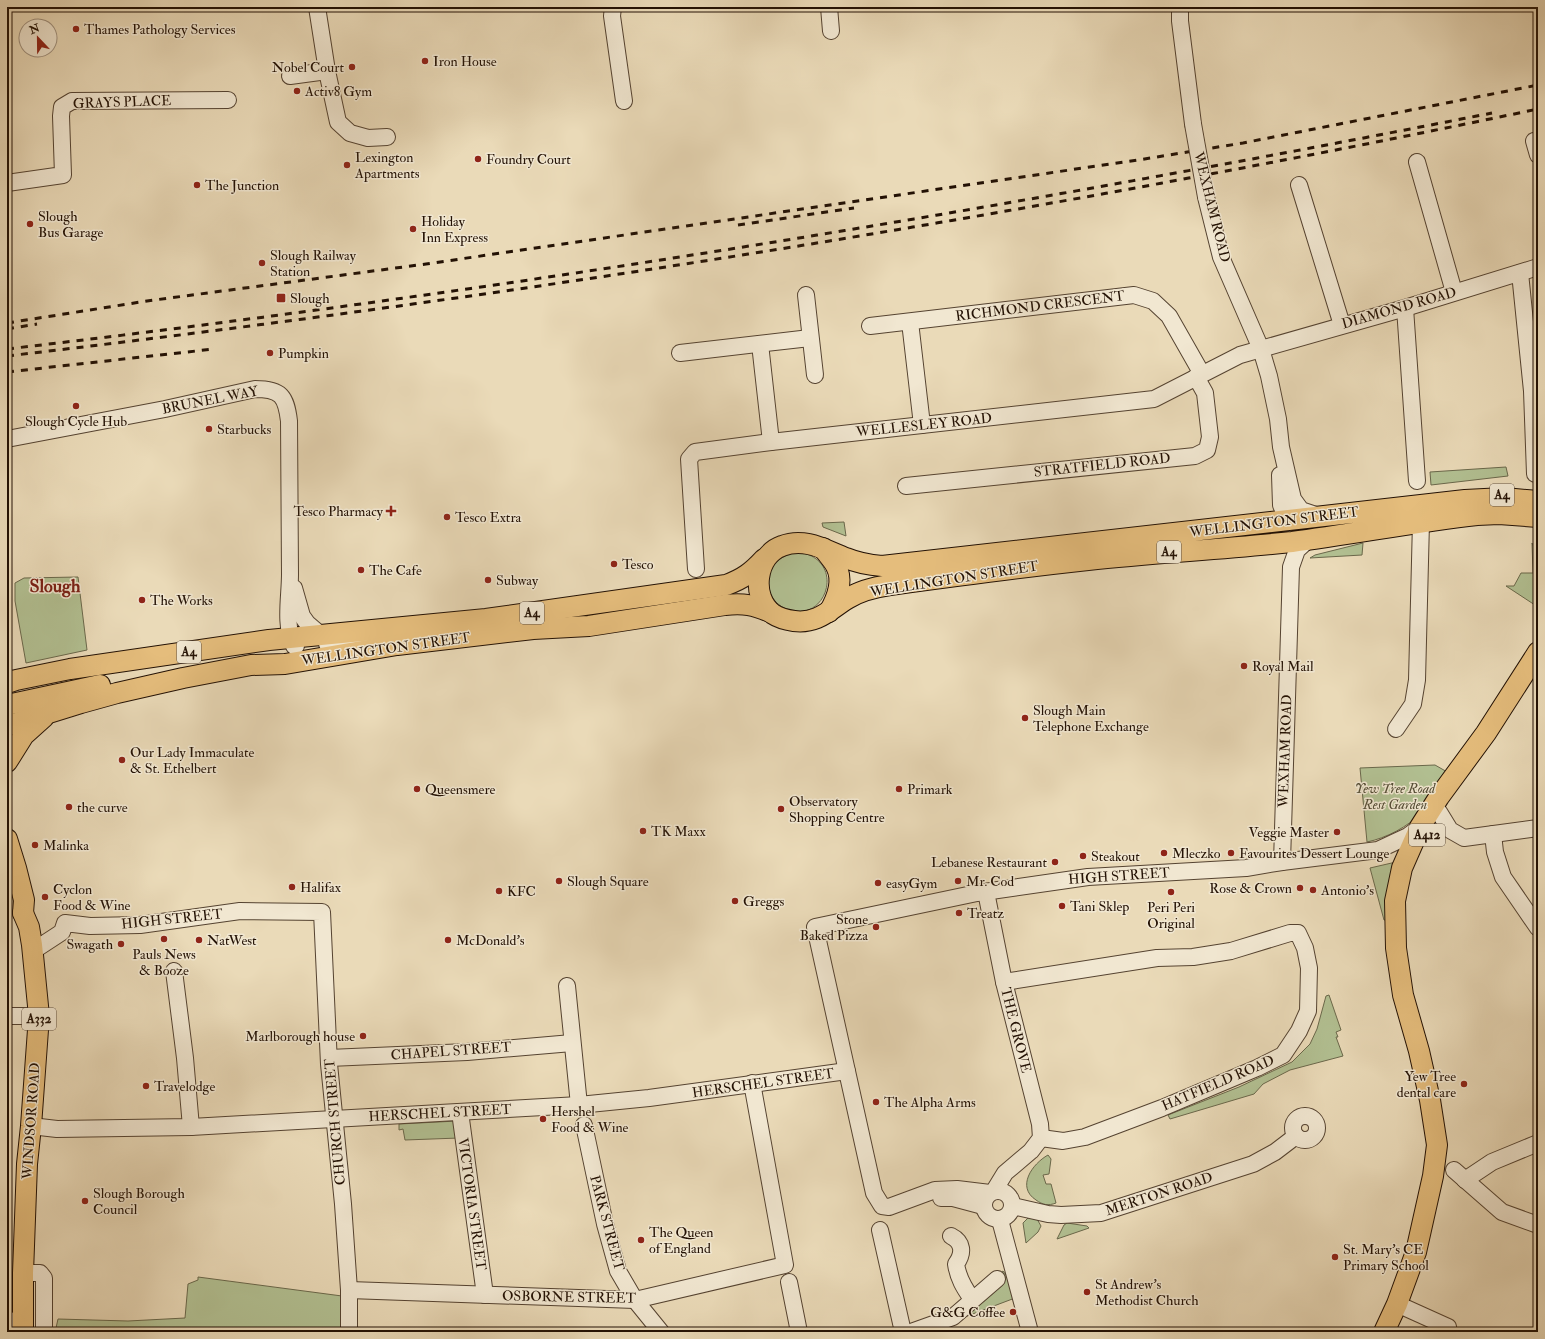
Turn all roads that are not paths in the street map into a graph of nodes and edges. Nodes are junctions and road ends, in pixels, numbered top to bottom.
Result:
1 (317, 7) edge
2 (613, 7) edge
3 (829, 7) edge
4 (1180, 7) edge
5 (832, 31) dead end
6 (327, 71) junction
7 (290, 76) dead end
8 (228, 100) dead end
9 (624, 101) dead end
10 (387, 137) dead end
11 (1417, 162) dead end
12 (7, 183) edge
13 (1299, 185) dead end
14 (1538, 268) edge
15 (1520, 273) junction
16 (1454, 292) junction
17 (806, 295) dead end
18 (1405, 308) junction
19 (910, 322) junction
20 (1342, 325) junction
21 (870, 326) dead end
22 (810, 338) junction
23 (760, 344) junction
24 (1261, 349) junction
25 (680, 353) dead end
26 (815, 375) dead end
27 (1199, 375) junction
28 (1535, 390) edge
29 (922, 425) junction
30 (7, 439) edge
31 (771, 442) junction
32 (1281, 447) junction
33 (1414, 471) dead end
34 (1534, 478) edge
35 (916, 489) dead end
36 (1280, 498) junction
37 (1465, 500) junction
38 (1538, 501) edge
39 (1516, 515) junction
40 (1323, 516) junction
41 (1538, 517) edge
42 (1287, 520) junction
43 (1412, 523) junction
44 (1262, 524) junction
45 (1538, 529) edge
46 (1309, 540) junction
47 (1272, 544) junction
48 (822, 548) junction
49 (764, 560) junction
50 (1291, 567) junction
51 (696, 568) dead end
52 (290, 574) junction
53 (770, 612) junction
54 (829, 612) junction
55 (321, 635) junction
56 (290, 638) junction
57 (397, 645) junction
58 (1535, 664) edge
59 (10, 680) edge
60 (150, 685) junction
61 (7, 705) edge
62 (48, 713) junction
63 (7, 726) edge
64 (1396, 729) dead end
65 (1486, 733) junction
66 (7, 762) edge
67 (1439, 812) junction
68 (1420, 827) junction
69 (1538, 828) edge
70 (1493, 834) junction
71 (7, 844) edge
72 (1282, 862) junction
73 (986, 892) junction
74 (15, 910) edge
75 (322, 912) joint
76 (1538, 928) edge
77 (1396, 948) junction
78 (33, 951) junction
79 (174, 971) dead end
80 (1004, 982) junction
81 (567, 986) dead end
82 (7, 1016) edge
83 (39, 1016) junction
84 (572, 1043) junction
85 (329, 1058) junction
86 (847, 1071) junction
87 (752, 1083) junction
88 (579, 1105) junction
89 (460, 1112) junction
90 (334, 1119) junction
91 (584, 1125) dead end
92 (31, 1126) junction
93 (191, 1127) junction
94 (1296, 1136) dead end
95 (1041, 1138) junction
96 (1538, 1143) edge
97 (1021, 1160) junction
98 (989, 1197) junction
99 (1012, 1202) junction
100 (1000, 1220) junction
101 (1538, 1225) edge
102 (880, 1230) dead end
103 (950, 1236) dead end
104 (23, 1274) junction
105 (997, 1279) dead end
106 (789, 1282) dead end
107 (349, 1290) junction
108 (484, 1295) junction
109 (972, 1299) junction
110 (635, 1300) junction
111 (1397, 1304) junction
112 (18, 1325) edge
113 (44, 1332) edge
114 (349, 1332) edge
115 (661, 1332) edge
116 (799, 1332) edge
117 (902, 1332) edge
118 (911, 1332) edge
119 (1030, 1332) edge
120 (1384, 1332) edge
121 (1449, 1332) edge

1 - 6 street
2 - 9 street
3 - 5 street
4 - 24 street, WEXHAM ROAD, bridge
6 - 7 street
6 - 10 street
8 - 12 street, GRAYS PLACE
11 - 16 street
13 - 20 street
14 - 15 street, DIAMOND ROAD
15 - 16 street, DIAMOND ROAD
15 - 28 street
16 - 18 street, DIAMOND ROAD
17 - 22 street
18 - 20 street, DIAMOND ROAD
18 - 33 street
19 - 21 street, RICHMOND CRESCENT
19 - 27 street, RICHMOND CRESCENT
19 - 29 street
20 - 24 street, DIAMOND ROAD
22 - 23 street
22 - 26 street
23 - 25 street
23 - 31 street
24 - 27 street, WELLESLEY ROAD
24 - 32 street, WEXHAM ROAD
27 - 29 street, WELLESLEY ROAD
27 - 35 street, STRATFIELD ROAD
28 - 34 street
29 - 31 street, WELLESLEY ROAD
30 - 52 street, BRUNEL WAY
31 - 51 street, WELLESLEY ROAD
32 - 36 street, WEXHAM ROAD
32 - 40 street, WEXHAM ROAD
34 - 37 main road, A4
36 - 42 street, WEXHAM ROAD
36 - 44 street, WEXHAM ROAD
37 - 38 main road, WELLINGTON STREET / A4
37 - 40 main road, WELLINGTON STREET / A4
39 - 41 main road, WELLINGTON STREET / A4
39 - 43 main road, WELLINGTON STREET / A4
39 - 45 main road, A4
40 - 42 main road, WELLINGTON STREET / A4
42 - 43 main road
42 - 44 main road, WELLINGTON STREET / A4
43 - 46 main road, WELLINGTON STREET / A4
43 - 64 street
44 - 48 main road, WELLINGTON STREET / A4
46 - 47 main road, WELLINGTON STREET / A4
46 - 50 street, WEXHAM ROAD
47 - 50 street
47 - 54 main road, WELLINGTON STREET / A4
48 - 49 main road
48 - 54 main road
49 - 53 main road
49 - 55 main road, WELLINGTON STREET / A4
50 - 72 street, WEXHAM ROAD
52 - 55 street, BRUNEL WAY
52 - 56 street, BRUNEL WAY
53 - 54 main road
53 - 57 main road, WELLINGTON STREET / A4
55 - 56 main road, WELLINGTON STREET / A4
56 - 57 street
56 - 59 main road, WELLINGTON STREET / A4
57 - 60 main road, WELLINGTON STREET / A4
58 - 65 main road, A412
60 - 61 main road
60 - 62 main road, WELLINGTON STREET / A4
62 - 63 main road, WELLINGTON STREET / A4
62 - 66 main road, A4
65 - 67 main road, A412
65 - 68 main road, A412
67 - 70 street
67 - 77 main road, A412
68 - 72 street, HIGH STREET
68 - 77 main road, A412
69 - 70 street
70 - 76 street
71 - 74 main road, WINDSOR ROAD
72 - 73 street, HIGH STREET
73 - 80 street, THE GROVE
73 - 86 street, HIGH STREET
74 - 78 main road, WINDSOR ROAD / A332
75 - 78 street, HIGH STREET
75 - 85 street, CHURCH STREET
77 - 111 main road, A412
78 - 83 main road, WINDSOR ROAD / A332
79 - 93 street
80 - 95 street, THE GROVE
80 - 95 street, HATFIELD ROAD
81 - 84 street
82 - 83 street
83 - 92 main road, WINDSOR ROAD / A332
84 - 85 street, CHAPEL STREET
84 - 88 street
85 - 90 street, CHURCH STREET
86 - 87 street, HERSCHEL STREET
86 - 98 street
87 - 88 street, HERSCHEL STREET
87 - 110 street, OSBORNE STREET
88 - 89 street, HERSCHEL STREET
89 - 90 street, HERSCHEL STREET
89 - 108 street, VICTORIA STREET
90 - 93 street, HERSCHEL STREET
90 - 107 street, CHURCH STREET
91 - 110 street, PARK STREET
92 - 93 street, HERSCHEL STREET
92 - 104 main road, WINDSOR ROAD / A332
94 - 99 street, MERTON ROAD
95 - 97 street
96 - 101 street
97 - 98 street
97 - 99 street
98 - 99 street
98 - 100 street
99 - 100 street
100 - 119 street
102 - 117 street
103 - 109 street
104 - 112 main road, WINDSOR ROAD / A332
104 - 113 street
105 - 109 street
106 - 116 street
107 - 108 street, OSBORNE STREET
107 - 114 street, CHURCH STREET
108 - 110 street, OSBORNE STREET
109 - 118 street
110 - 115 street, PARK STREET
111 - 120 main road, A412
111 - 121 street

